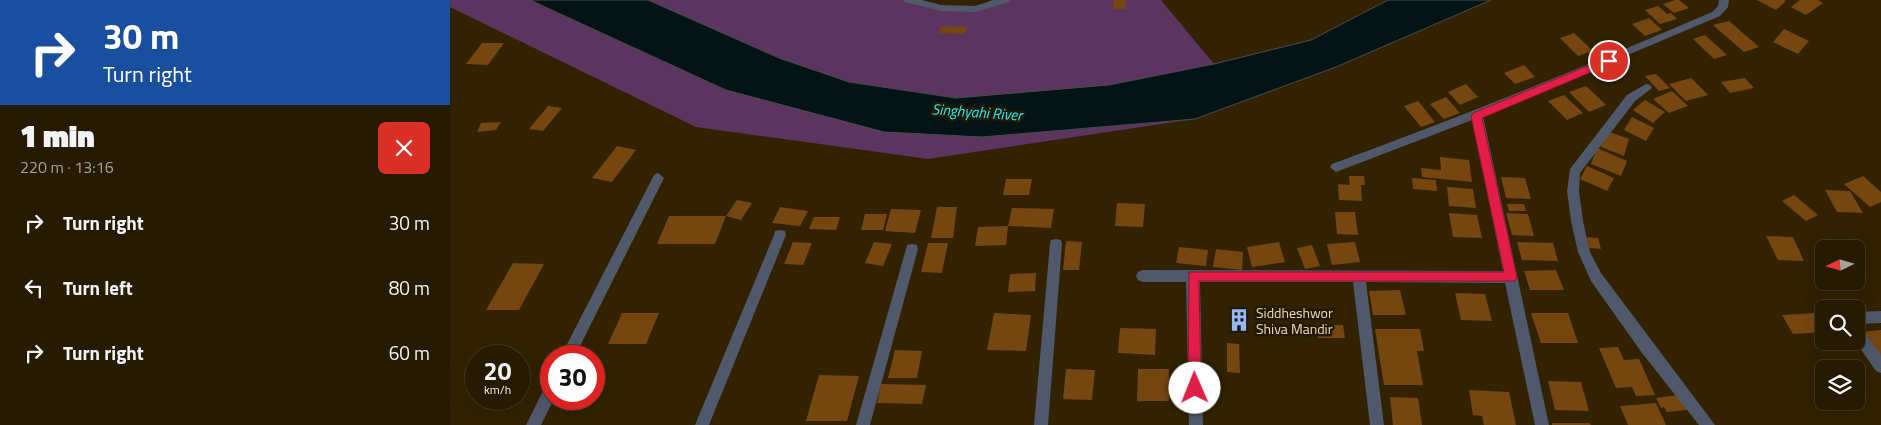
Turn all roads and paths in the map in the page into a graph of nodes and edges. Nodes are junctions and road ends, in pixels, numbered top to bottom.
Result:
1 (908, 0) edge
2 (1005, 0) edge
3 (1724, 0) edge
4 (1646, 88) dead end
5 (1477, 116) junction
6 (1336, 167) dead end
7 (658, 178) dead end
8 (780, 235) dead end
9 (1056, 244) dead end
10 (912, 249) dead end
11 (1143, 276) dead end
12 (1193, 276) junction
13 (1358, 277) junction
14 (1511, 277) junction
15 (1881, 317) edge
16 (1865, 318) edge
17 (1865, 344) edge
18 (574, 345) edge
19 (1881, 366) edge
20 (541, 410) edge
21 (533, 425) edge
22 (702, 425) edge
23 (863, 425) edge
24 (1041, 425) edge
25 (1196, 425) edge
26 (1377, 425) edge
27 (1542, 425) edge
28 (1708, 425) edge

1 - 2 street
3 - 5 street
4 - 28 street
5 - 6 street
5 - 14 street
7 - 18 street
8 - 22 street
9 - 24 street
10 - 23 street
11 - 12 street
12 - 13 street
12 - 25 street
13 - 14 street
13 - 26 street
14 - 27 street
15 - 16 street
17 - 19 street
20 - 21 street

